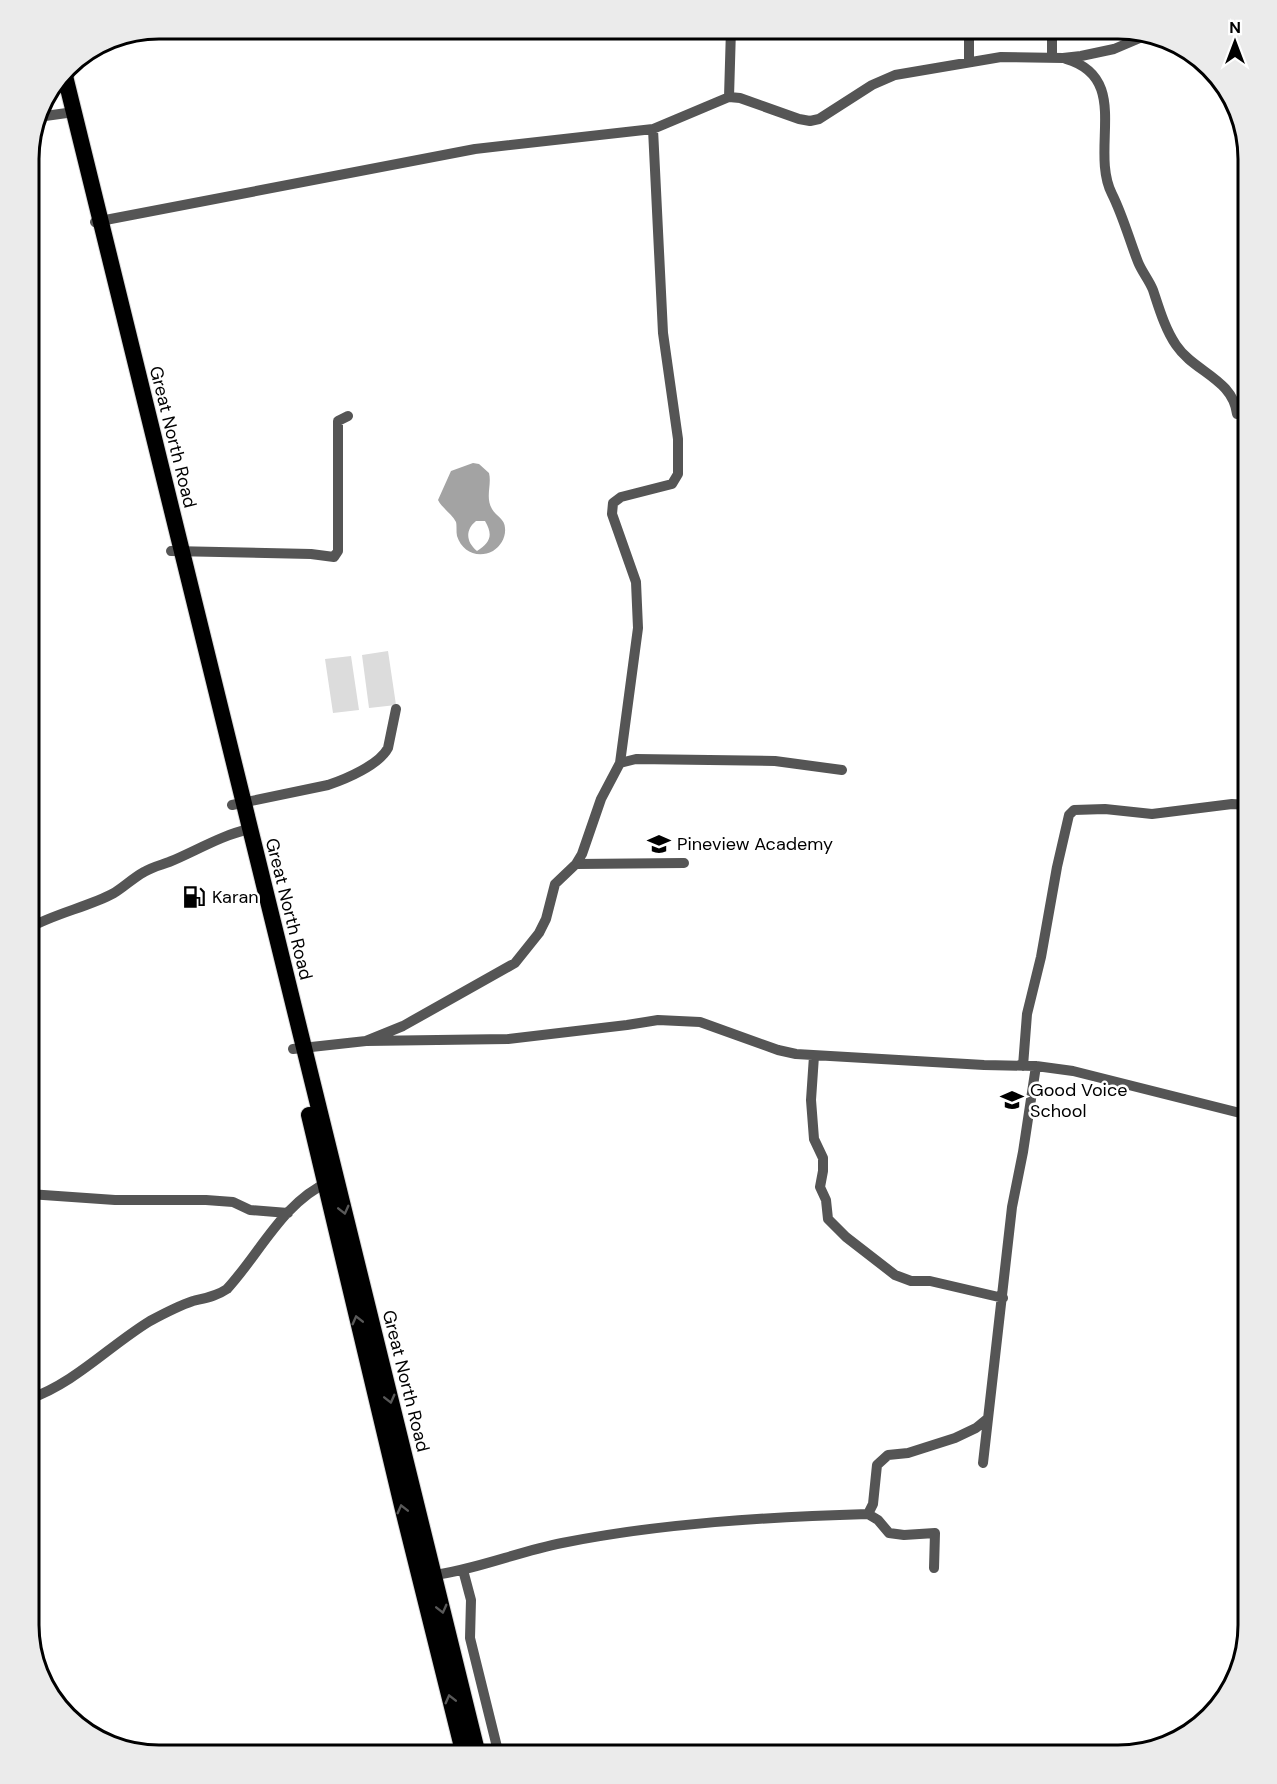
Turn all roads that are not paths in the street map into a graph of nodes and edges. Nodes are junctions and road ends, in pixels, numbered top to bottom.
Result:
1 (731, 39) edge
2 (969, 39) edge
3 (1054, 39) edge
4 (1135, 40) edge
5 (1058, 58) junction
6 (969, 62) junction
7 (66, 84) edge
8 (61, 89) edge
9 (729, 96) junction
10 (70, 112) junction
11 (47, 116) edge
12 (653, 129) junction
13 (98, 221) junction
14 (1238, 414) dead end
15 (348, 416) dead end
16 (176, 551) junction
17 (396, 710) dead end
18 (620, 763) junction
19 (842, 770) dead end
20 (238, 804) junction
21 (1238, 804) edge
22 (244, 830) junction
23 (684, 863) dead end
24 (576, 864) junction
25 (39, 922) edge
26 (366, 1041) junction
27 (298, 1048) junction
28 (814, 1056) junction
29 (1023, 1066) junction
30 (1036, 1066) junction
31 (1238, 1112) edge
32 (330, 1181) junction
33 (39, 1195) edge
34 (288, 1213) junction
35 (1003, 1298) junction
36 (39, 1395) edge
37 (987, 1419) junction
38 (983, 1462) dead end
39 (868, 1514) junction
40 (934, 1568) dead end
41 (463, 1570) junction
42 (427, 1577) junction
43 (462, 1745) edge
44 (475, 1745) edge
45 (497, 1745) edge

1 - 9 street
2 - 6 street
3 - 5 street
4 - 5 street
5 - 6 street
5 - 14 street
6 - 9 street
7 - 10 highway, Great North Road
8 - 10 highway, Great North Road
9 - 12 street
10 - 11 street
10 - 13 highway, Great North Road
12 - 13 street
12 - 18 street
13 - 16 highway, Great North Road
15 - 16 street
16 - 20 highway, Great North Road
17 - 20 street
18 - 19 street
18 - 24 street
20 - 22 highway, Great North Road
21 - 29 street
22 - 25 street
22 - 27 highway, Great North Road
23 - 24 street
24 - 26 street
26 - 27 street
26 - 28 street
27 - 32 highway, Great North Road
28 - 29 street
28 - 35 street
29 - 30 street
30 - 31 street
30 - 35 street
32 - 34 street
32 - 42 highway, Great North Road
33 - 34 street
34 - 36 street
35 - 37 street
37 - 38 street
37 - 39 street
39 - 40 street
39 - 41 street
41 - 42 street
41 - 45 street
43 -> 42 highway, Great North Road
42 -> 44 highway, Great North Road

